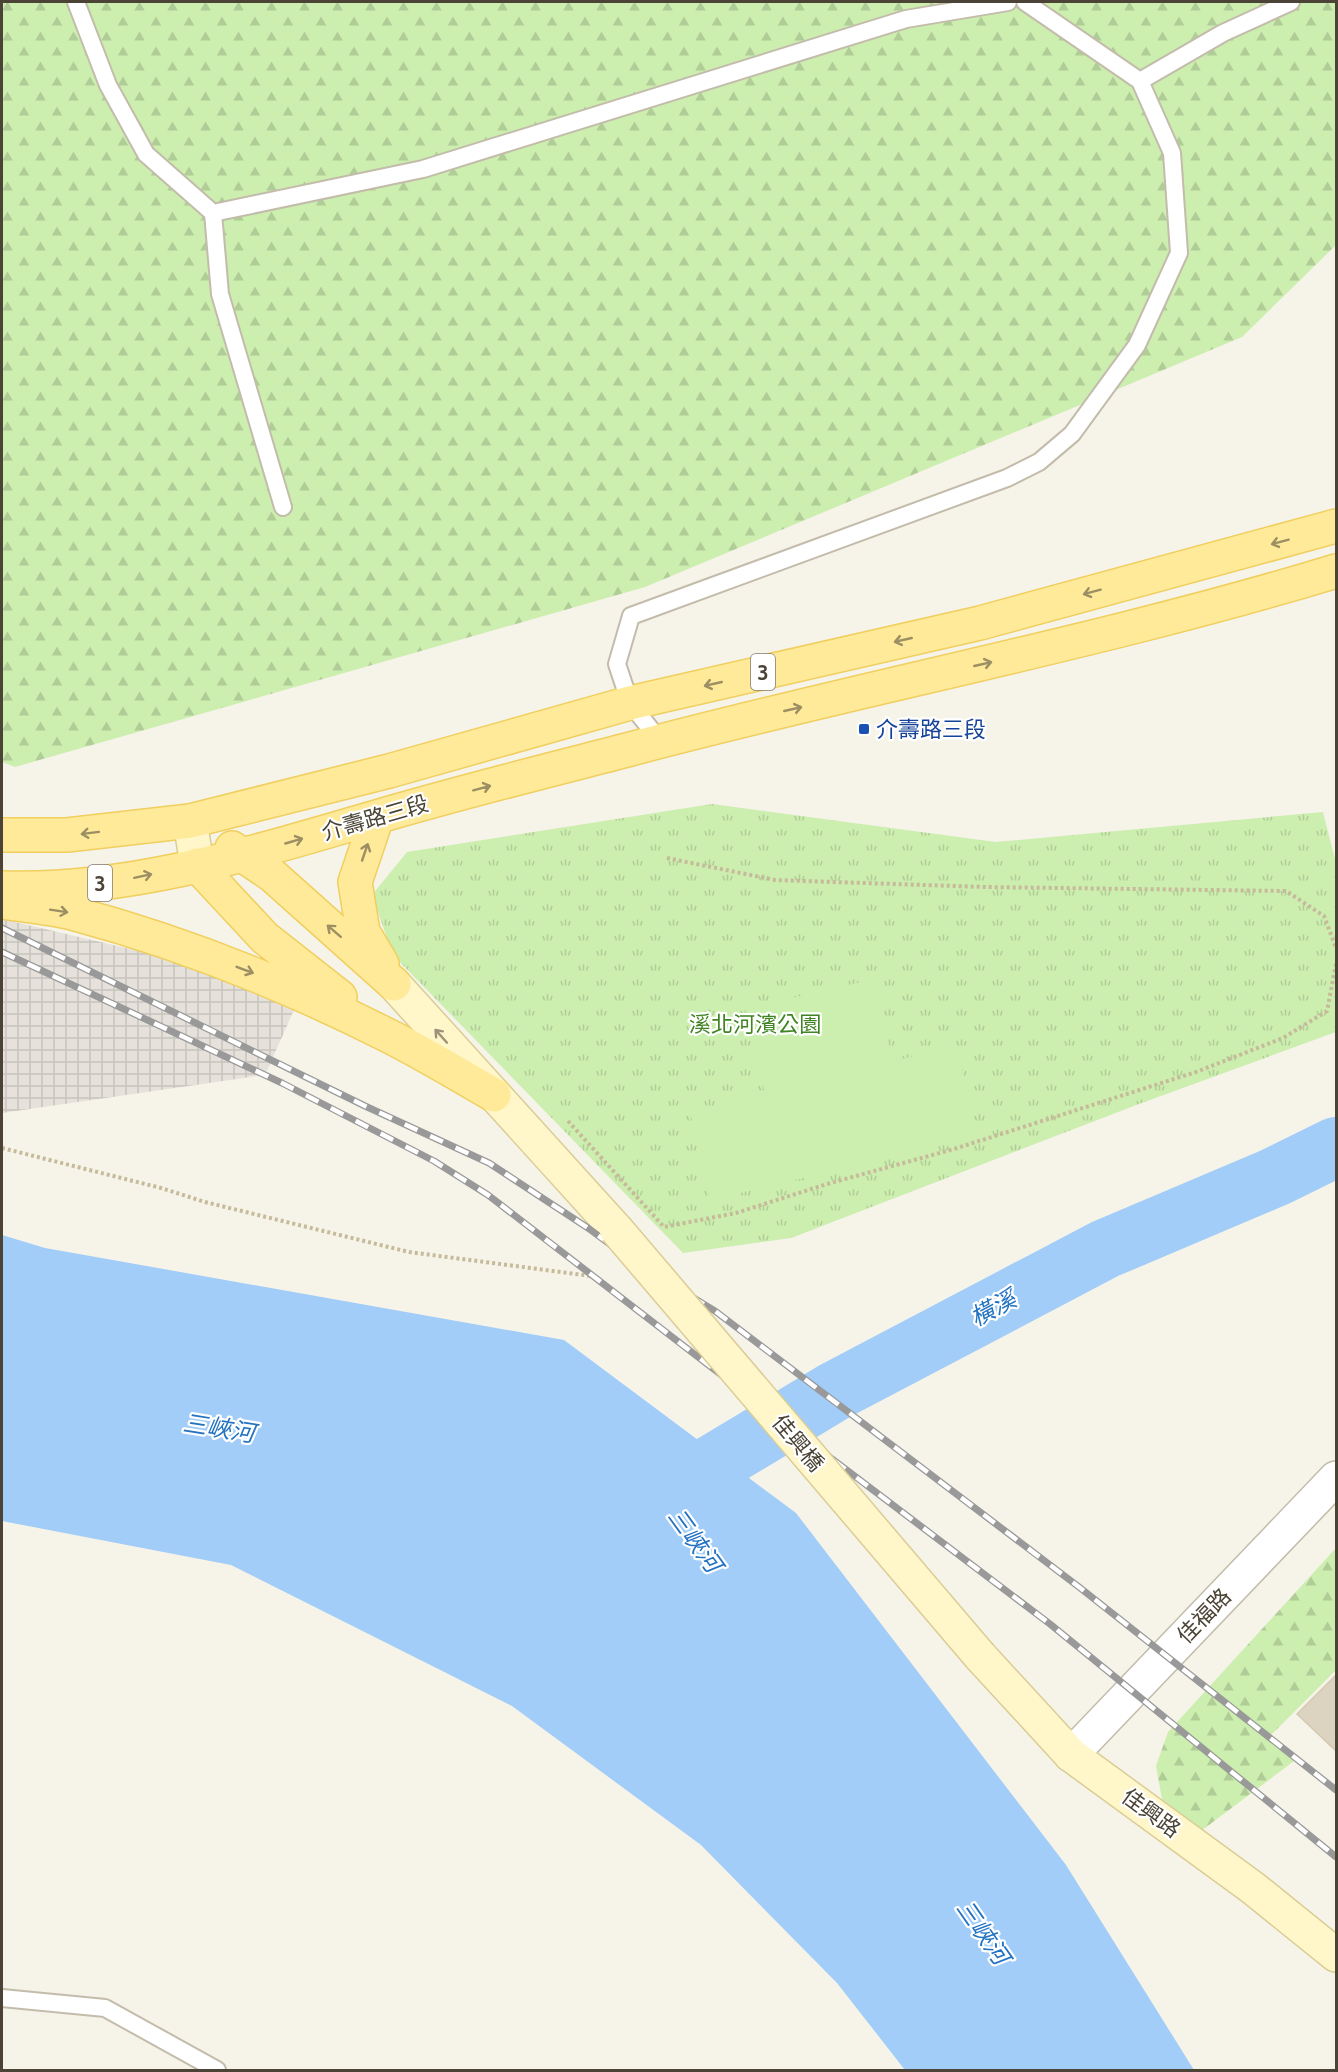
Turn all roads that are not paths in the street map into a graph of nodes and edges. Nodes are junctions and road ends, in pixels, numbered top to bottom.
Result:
1 (76, 2) edge
2 (1008, 2) edge
3 (1025, 2) edge
4 (1291, 2) edge
5 (1140, 81) junction
6 (213, 213) junction
7 (283, 507) dead end
8 (1336, 526) edge
9 (1336, 571) edge
10 (630, 703) junction
11 (660, 741) junction
12 (377, 817) junction
13 (190, 821) junction
14 (2, 835) edge
15 (244, 856) junction
16 (197, 865) junction
17 (2, 888) edge
18 (2, 901) edge
19 (394, 984) junction
20 (389, 1036) junction
21 (494, 1095) junction
22 (1336, 1478) edge
23 (980, 1656) joint
24 (1071, 1755) junction
25 (1336, 1955) edge
26 (2, 1998) edge
27 (217, 2070) edge

1 - 6 lane
2 - 6 lane
3 - 5 lane
4 - 5 lane
5 - 10 lane
6 - 7 lane
8 -> 10 main road, 介壽路三段 / 3
11 -> 9 main road, 介壽路三段 / 3
10 - 11 lane
10 - 13 main road, 介壽路三段 / 3
12 -> 11 main road, 介壽路三段 / 3
15 -> 12 main road, 介壽路三段 / 3
19 -> 12 main road
13 -> 14 main road, 介壽路三段 / 3
13 - 15 main road
13 - 16 street
15 - 16 main road, 介壽路三段 / 3
19 -> 15 main road
17 -> 16 main road, 介壽路三段 / 3
16 - 20 main road
18 -> 20 main road
21 -> 19 street, 佳興橋
20 - 21 main road
21 - 23 street, 佳興橋, bridge
22 - 24 street, 佳福路
23 - 24 street, 佳興路
24 - 25 street, 佳興路
26 - 27 lane

